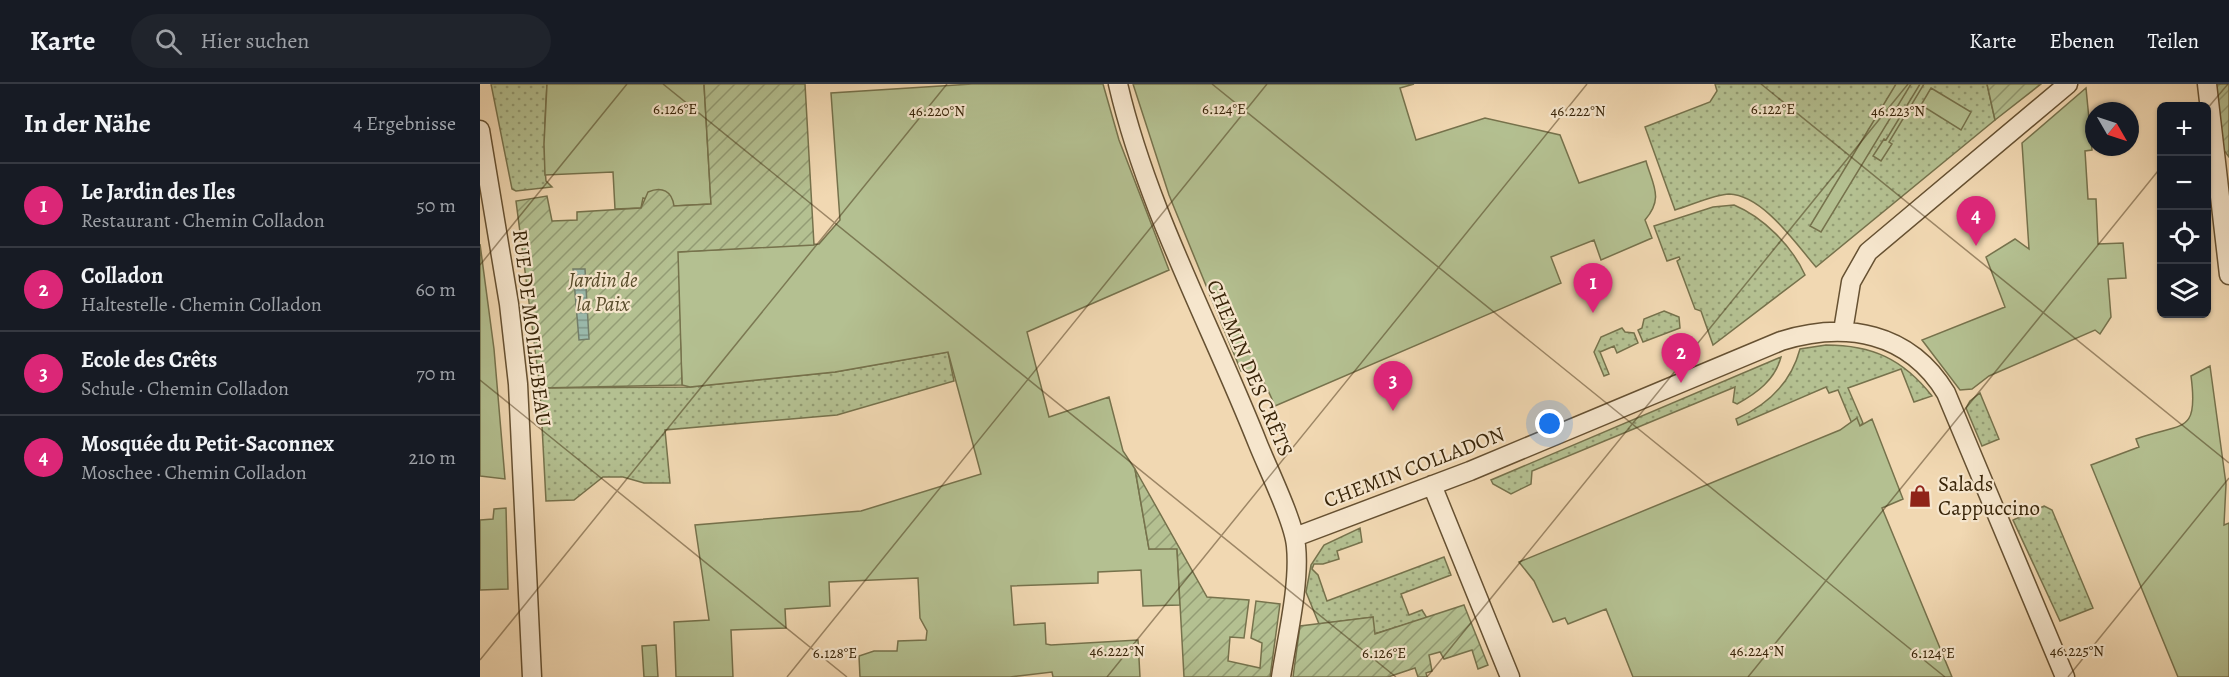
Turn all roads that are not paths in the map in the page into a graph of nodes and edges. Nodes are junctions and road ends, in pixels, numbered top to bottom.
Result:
1 (1118, 84) edge
2 (2068, 84) edge
3 (2207, 84) edge
4 (480, 130) edge
5 (2229, 275) edge
6 (1843, 331) junction
7 (1432, 485) junction
8 (1295, 537) junction
9 (532, 677) edge
10 (1281, 677) edge
11 (1510, 677) edge
12 (2065, 677) edge

1 - 8 street, CHEMIN DES CRÊTS
2 - 6 street
3 - 5 street
4 - 9 street, RUE DE MOILLEBEAU
6 - 7 street, CHEMIN COLLADON
6 - 12 street, CHEMIN COLLADON
7 - 8 street, CHEMIN COLLADON
7 - 11 street
8 - 10 street, CHEMIN DES CRÊTS

